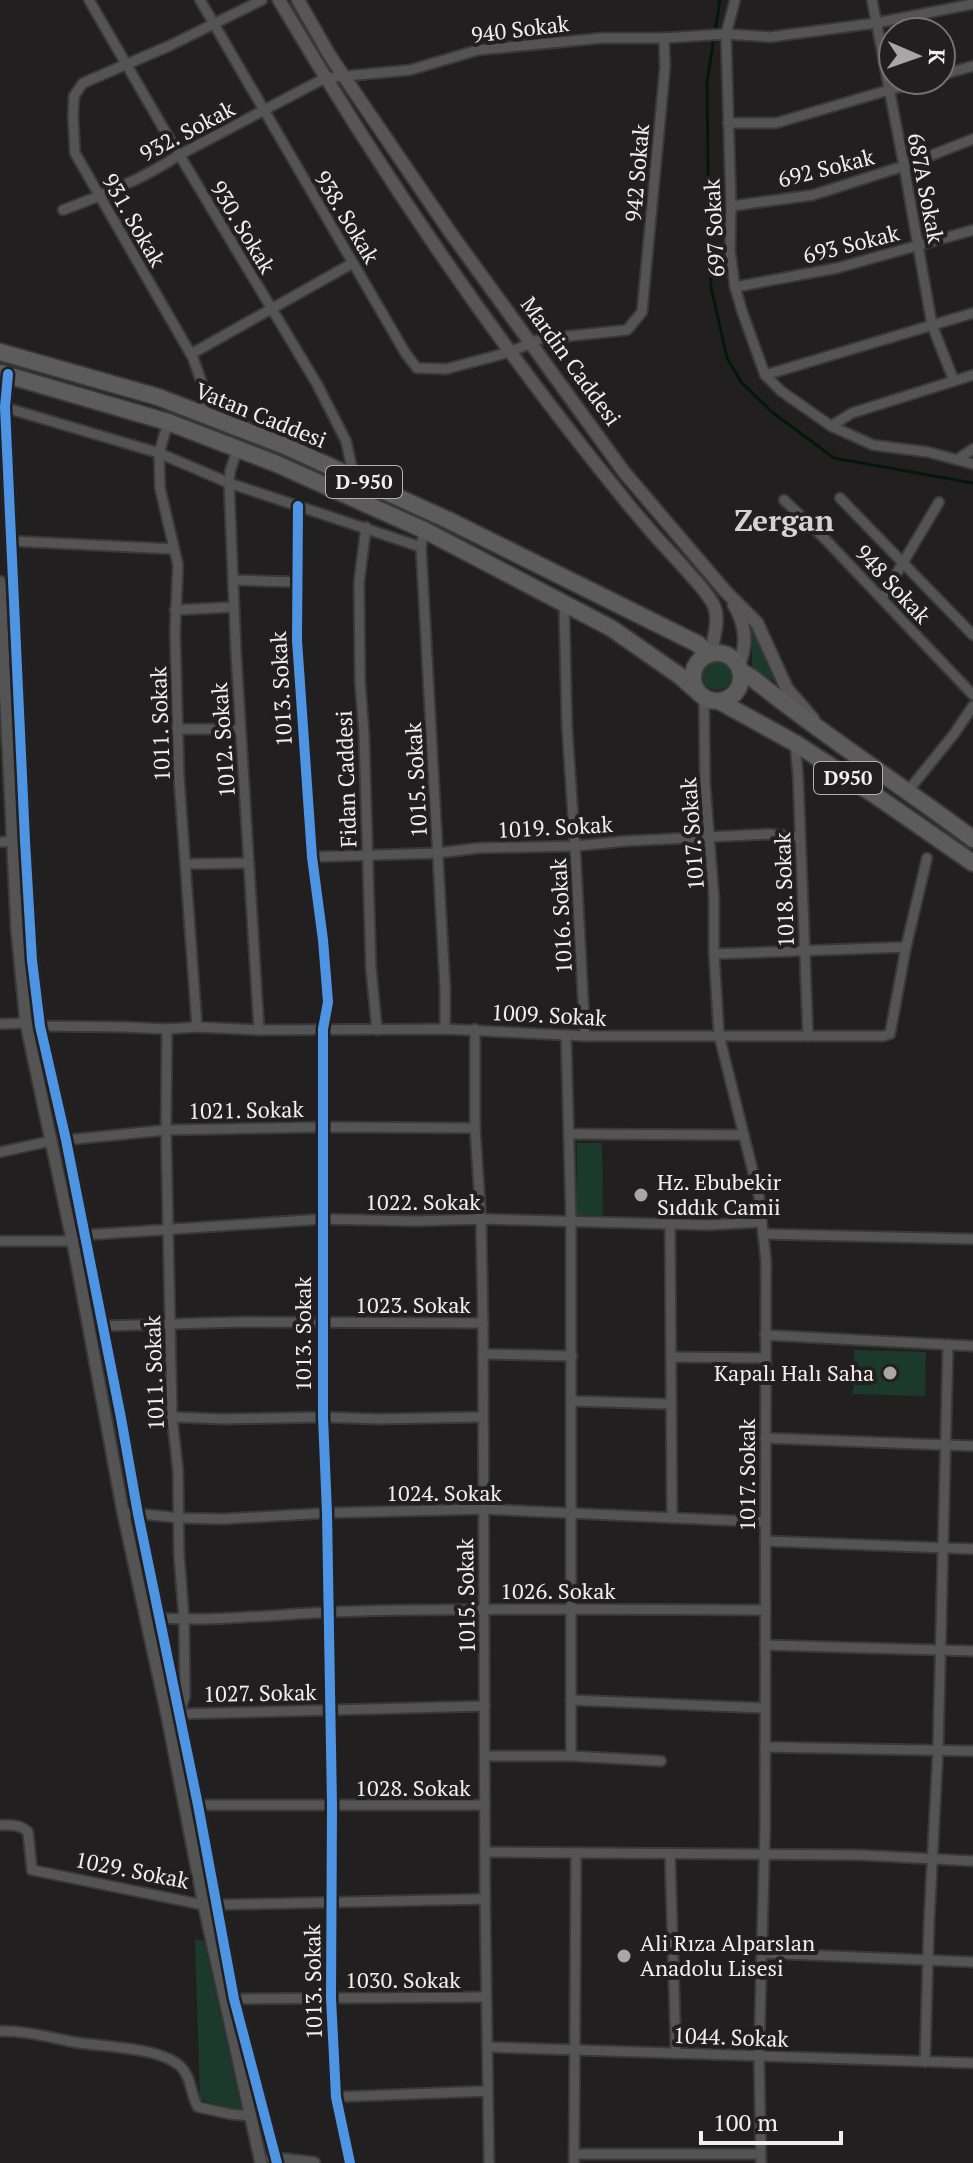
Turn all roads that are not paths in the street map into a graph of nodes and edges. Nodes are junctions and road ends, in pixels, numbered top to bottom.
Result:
1 (89, 0) edge
2 (200, 0) edge
3 (262, 0) edge
4 (279, 0) edge
5 (298, 0) edge
6 (735, 0) edge
7 (872, 0) edge
8 (973, 4) edge
9 (876, 23) junction
10 (213, 24) junction
11 (877, 29) edge
12 (724, 34) junction
13 (664, 38) junction
14 (127, 65) junction
15 (344, 77) junction
16 (325, 78) junction
17 (877, 93) edge
18 (889, 96) edge
19 (263, 111) junction
20 (728, 123) junction
21 (973, 139) edge
22 (179, 155) junction
23 (904, 166) junction
24 (100, 196) junction
25 (731, 206) junction
26 (63, 210) dead end
27 (973, 230) edge
28 (918, 246) junction
29 (353, 263) junction
30 (735, 287) junction
31 (271, 310) junction
32 (973, 313) edge
33 (932, 325) junction
34 (530, 343) junction
35 (0, 352) edge
36 (510, 352) junction
37 (191, 354) junction
38 (4, 374) edge
39 (765, 375) junction
40 (973, 375) edge
41 (954, 381) junction
42 (3, 407) edge
43 (204, 415) junction
44 (168, 422) junction
45 (831, 426) junction
46 (238, 448) junction
47 (973, 449) edge
48 (159, 453) junction
49 (958, 459) junction
50 (973, 464) edge
51 (354, 477) junction
52 (229, 483) junction
53 (840, 498) dead end
54 (784, 500) dead end
55 (939, 502) dead end
56 (298, 506) junction
57 (366, 527) junction
58 (424, 530) junction
59 (11, 541) junction
60 (421, 547) junction
61 (174, 549) junction
62 (903, 563) junction
63 (233, 580) junction
64 (0, 582) edge
65 (297, 582) junction
66 (726, 592) junction
67 (882, 598) junction
68 (564, 603) junction
69 (234, 607) junction
70 (175, 610) junction
71 (1, 615) edge
72 (973, 635) edge
73 (710, 654) junction
74 (739, 668) junction
75 (973, 695) edge
76 (707, 696) junction
77 (973, 706) edge
78 (177, 729) junction
79 (240, 729) junction
80 (825, 734) junction
81 (795, 743) junction
82 (4, 753) edge
83 (908, 791) junction
84 (800, 837) junction
85 (710, 838) junction
86 (973, 839) edge
87 (6, 842) edge
88 (575, 846) junction
89 (438, 853) junction
90 (367, 855) junction
91 (312, 857) junction
92 (927, 858) dead end
93 (249, 863) junction
94 (973, 863) edge
95 (186, 864) junction
96 (906, 947) junction
97 (804, 951) junction
98 (714, 954) junction
99 (26, 1023) junction
100 (0, 1024) edge
101 (40, 1026) junction
102 (197, 1027) junction
103 (167, 1029) junction
104 (323, 1029) junction
105 (445, 1029) junction
106 (475, 1029) junction
107 (259, 1030) junction
108 (377, 1030) junction
109 (566, 1035) junction
110 (719, 1035) junction
111 (585, 1036) junction
112 (808, 1036) junction
113 (323, 1127) junction
114 (475, 1128) junction
115 (166, 1130) junction
116 (569, 1134) junction
117 (744, 1135) junction
118 (66, 1140) junction
119 (51, 1141) junction
120 (0, 1152) edge
121 (323, 1219) junction
122 (481, 1219) junction
123 (571, 1221) junction
124 (761, 1222) junction
125 (670, 1224) junction
126 (169, 1229) junction
127 (763, 1234) junction
128 (85, 1235) junction
129 (973, 1239) edge
130 (0, 1241) edge
131 (72, 1241) junction
132 (322, 1323) junction
133 (483, 1323) junction
134 (170, 1324) junction
135 (103, 1326) junction
136 (765, 1335) junction
137 (948, 1345) junction
138 (973, 1346) edge
139 (483, 1354) junction
140 (572, 1356) junction
141 (671, 1357) junction
142 (765, 1358) junction
143 (571, 1401) junction
144 (671, 1404) junction
145 (172, 1417) junction
146 (323, 1417) junction
147 (482, 1417) junction
148 (765, 1438) junction
149 (945, 1445) junction
150 (973, 1446) edge
151 (483, 1509) junction
152 (123, 1512) junction
153 (327, 1513) junction
154 (138, 1514) junction
155 (570, 1514) junction
156 (180, 1518) junction
157 (672, 1518) junction
158 (765, 1522) junction
159 (765, 1541) junction
160 (942, 1548) junction
161 (973, 1549) edge
162 (485, 1608) junction
163 (571, 1608) junction
164 (765, 1610) junction
165 (328, 1611) junction
166 (160, 1618) junction
167 (184, 1619) junction
168 (765, 1645) junction
169 (940, 1650) junction
170 (973, 1651) edge
171 (571, 1700) junction
172 (485, 1706) junction
173 (765, 1708) junction
174 (329, 1712) junction
175 (179, 1714) junction
176 (765, 1747) junction
177 (938, 1750) junction
178 (973, 1751) edge
179 (486, 1756) junction
180 (571, 1756) junction
181 (661, 1761) dead end
182 (198, 1805) junction
183 (485, 1805) junction
184 (332, 1806) junction
185 (0, 1825) edge
186 (485, 1852) junction
187 (576, 1853) junction
188 (670, 1854) junction
189 (764, 1855) junction
190 (933, 1858) junction
191 (973, 1861) edge
192 (485, 1899) junction
193 (332, 1902) junction
194 (210, 1904) junction
195 (762, 1953) junction
196 (928, 1960) junction
197 (973, 1962) edge
198 (486, 1997) junction
199 (331, 1998) junction
200 (229, 1999) junction
201 (0, 2031) edge
202 (487, 2047) junction
203 (576, 2051) junction
204 (676, 2053) junction
205 (759, 2055) junction
206 (925, 2062) junction
207 (973, 2063) edge
208 (487, 2091) junction
209 (336, 2097) junction
210 (251, 2116) junction
211 (574, 2159) edge
212 (656, 2159) edge
213 (760, 2159) edge
214 (260, 2160) edge
215 (276, 2161) edge
216 (314, 2163) edge
217 (350, 2163) edge
218 (489, 2163) edge

1 - 14 street, 930. Sokak
2 - 10 street, 938. Sokak
3 - 10 street, 931. Sokak
4 - 16 main road, Mardin Caddesi
5 - 15 main road, Mardin Caddesi
6 - 12 street, 697 Sokak
7 - 9 street, 687A Sokak
8 - 9 street, 940 Sokak
9 - 11 street, 687A Sokak
9 - 12 street, 940 Sokak
10 - 14 street, 931. Sokak
10 - 19 street, 938. Sokak
12 - 13 street, 940 Sokak
12 - 20 street, 697 Sokak
13 - 15 street, 940 Sokak
13 - 34 street, 942 Sokak
14 - 22 street, 930. Sokak
14 - 24 street, 931. Sokak
15 - 16 street, 940 Sokak
15 - 34 main road, Mardin Caddesi
16 - 19 street, 932. Sokak
16 - 36 main road, Mardin Caddesi
17 - 20 street
18 - 23 street, 687A Sokak
19 - 22 street, 932. Sokak
19 - 29 street, 938. Sokak
20 - 25 street, 697 Sokak
21 - 23 street, 692 Sokak
22 - 24 street, 932. Sokak
22 - 31 street, 930. Sokak
23 - 25 street, 692 Sokak
23 - 28 street, 687A Sokak
24 - 26 street, 932. Sokak
24 - 37 street, 931. Sokak
25 - 30 street, 697 Sokak
27 - 28 street, 693 Sokak
28 - 30 street, 693 Sokak
28 - 33 street, 687A Sokak
29 - 31 street
29 - 36 street, 938. Sokak
30 - 39 street, 697 Sokak
31 - 37 street
31 - 51 street, 930. Sokak
32 - 33 street
33 - 39 street
33 - 41 street, 687A Sokak
34 - 36 street
34 - 66 main road, Mardin Caddesi
35 - 43 highway, Vatan Caddesi / D-950
36 - 73 main road, Mardin Caddesi
37 - 43 street, 931. Sokak
38 - 42 street
38 - 44 highway, Vatan Caddesi / D-950
39 - 45 street, 697 Sokak
40 - 41 street
41 - 45 street
42 - 48 street
42 - 59 street
43 - 51 highway, Vatan Caddesi / D-950
44 - 46 highway, Vatan Caddesi / D-950
44 - 48 street, 1011. Sokak
45 - 49 street, 697 Sokak
46 - 52 street, 1012. Sokak
46 - 58 highway, Vatan Caddesi / D-950
47 - 49 street
48 - 52 street
48 - 61 street, 1011. Sokak
49 - 50 street, 697 Sokak
51 - 73 highway, Vatan Caddesi / D-950
52 - 56 street
52 - 63 street, 1012. Sokak
53 - 62 street
54 - 67 street, 948 Sokak
55 - 62 street
56 - 57 street
56 - 65 street, 1013. Sokak
57 - 60 street
57 - 90 street, Fidan Caddesi
58 - 60 street, 1015. Sokak
58 - 68 highway, Vatan Caddesi / D-950
59 - 61 street
59 - 101 street
60 - 89 street, 1015. Sokak
61 - 70 street, 1011. Sokak
62 - 67 street
62 - 72 street
63 - 65 street
63 - 69 street, 1012. Sokak
64 - 71 street
65 - 91 street, 1013. Sokak
66 - 74 main road
66 - 80 main road, Mardin Caddesi
67 - 75 street, 948 Sokak
68 - 76 highway, Vatan Caddesi / D-950
68 - 88 street, 1016. Sokak
69 - 70 street
69 - 79 street, 1012. Sokak
70 - 78 street, 1011. Sokak
71 - 82 street
73 - 74 highway, Mardin Caddesi
73 - 76 highway, Mardin Caddesi
74 - 76 highway
74 - 80 highway, Mardin Caddesi / D950
76 - 81 highway, D950
76 - 85 street, 1017. Sokak
77 - 83 street
78 - 79 street
78 - 95 street, 1011. Sokak
79 - 93 street, 1012. Sokak
80 - 83 highway, Mardin Caddesi / D950
81 - 84 street, 1018. Sokak
81 - 94 highway, D950
82 - 87 street
83 - 86 highway, Mardin Caddesi / D950
84 - 85 street, 1019. Sokak
84 - 97 street, 1018. Sokak
85 - 88 street, 1019. Sokak
85 - 98 street, 1017. Sokak
87 - 99 street
88 - 89 street, 1019. Sokak
88 - 111 street, 1016. Sokak
89 - 90 street, 1019. Sokak
89 - 105 street, 1015. Sokak
90 - 91 street, 1019. Sokak
90 - 108 street, Fidan Caddesi
91 - 104 street, 1013. Sokak
92 - 96 street, 1009. Sokak
93 - 95 street
93 - 107 street, 1012. Sokak
95 - 102 street, 1011. Sokak
96 - 97 street
96 - 112 street, 1009. Sokak
97 - 98 street
97 - 112 street, 1018. Sokak
98 - 110 street, 1017. Sokak
99 - 100 street, 1009. Sokak
99 - 101 street, 1009. Sokak
99 - 119 street
101 - 103 street, 1009. Sokak
101 - 118 street
102 - 103 street, 1009. Sokak
102 - 107 street, 1009. Sokak
103 - 115 street, 1011. Sokak
104 - 107 street, 1009. Sokak
104 - 108 street, 1009. Sokak
104 - 113 street, 1013. Sokak
105 - 106 street, 1009. Sokak
105 - 108 street, 1009. Sokak
106 - 109 street, 1009. Sokak
106 - 114 street, 1015. Sokak
109 - 111 street, 1009. Sokak
109 - 116 street
110 - 111 street, 1009. Sokak
110 - 112 street, 1009. Sokak
110 - 117 street, 1017. Sokak
113 - 114 street, 1021. Sokak
113 - 115 street, 1021. Sokak
113 - 121 street, 1013. Sokak
114 - 122 street, 1015. Sokak
115 - 118 street, 1021. Sokak
115 - 126 street, 1011. Sokak
116 - 117 street
116 - 123 street
117 - 124 street, 1017. Sokak
118 - 128 street
119 - 120 street
119 - 131 street
121 - 122 street, 1022. Sokak
121 - 126 street, 1022. Sokak
121 - 132 street, 1013. Sokak
122 - 123 street, 1022. Sokak
122 - 133 street, 1015. Sokak
123 - 125 street, 1022. Sokak
123 - 140 street
124 - 125 street, 1022. Sokak
124 - 127 street, 1017. Sokak
125 - 141 street
126 - 128 street, 1022. Sokak
126 - 134 street, 1011. Sokak
127 - 129 street
127 - 136 street, 1017. Sokak
128 - 135 street
130 - 131 street
131 - 152 street
132 - 133 street, 1023. Sokak
132 - 134 street, 1023. Sokak
132 - 146 street, 1013. Sokak
133 - 139 street, 1015. Sokak
134 - 135 street, 1023. Sokak
134 - 145 street, 1011. Sokak
135 - 154 street
136 - 137 street
136 - 142 street, 1017. Sokak
137 - 138 street
137 - 149 street
139 - 140 street
139 - 147 street, 1015. Sokak
140 - 143 street
141 - 142 street
141 - 144 street
142 - 148 street, 1017. Sokak
143 - 144 street
143 - 155 street
144 - 157 street
145 - 146 street
145 - 156 street, 1011. Sokak
146 - 147 street
146 - 153 street, 1013. Sokak
147 - 151 street, 1015. Sokak
148 - 149 street
148 - 158 street, 1017. Sokak
149 - 150 street
149 - 160 street
151 - 153 street, 1024. Sokak
151 - 155 street, 1024. Sokak
151 - 162 street, 1015. Sokak
152 - 154 street, 1024. Sokak
152 - 194 street
153 - 156 street, 1024. Sokak
153 - 165 street, 1013. Sokak
154 - 156 street, 1024. Sokak
154 - 166 street
155 - 157 street, 1024. Sokak
155 - 163 street
156 - 167 street, 1011. Sokak
157 - 158 street, 1024. Sokak
158 - 159 street, 1017. Sokak
159 - 160 street
159 - 164 street, 1017. Sokak
160 - 161 street
160 - 169 street
162 - 163 street, 1026. Sokak
162 - 165 street, 1026. Sokak
162 - 172 street, 1015. Sokak
163 - 164 street, 1026. Sokak
163 - 171 street
164 - 168 street, 1017. Sokak
165 - 167 street, 1026. Sokak
165 - 174 street, 1013. Sokak
166 - 167 street, 1026. Sokak
166 - 175 street
167 - 175 street, 1011. Sokak
168 - 169 street
168 - 173 street, 1017. Sokak
169 - 170 street
169 - 177 street
171 - 173 street
171 - 180 street
172 - 174 street, 1027. Sokak
172 - 179 street, 1015. Sokak
173 - 176 street, 1017. Sokak
174 - 175 street, 1027. Sokak
174 - 184 street, 1013. Sokak
175 - 182 street
176 - 177 street
176 - 189 street, 1017. Sokak
177 - 178 street
177 - 190 street
179 - 180 street
179 - 183 street, 1015. Sokak
180 - 181 street
182 - 184 street, 1028. Sokak
182 - 194 street
183 - 184 street, 1028. Sokak
183 - 186 street, 1015. Sokak
184 - 193 street, 1013. Sokak
185 - 194 street, 1029. Sokak
186 - 187 street
186 - 192 street, 1015. Sokak
187 - 188 street
187 - 203 street
188 - 189 street
188 - 204 street
189 - 190 street
189 - 195 street, 1017. Sokak
190 - 191 street
190 - 196 street
192 - 193 street, 1029. Sokak
192 - 198 street, 1015. Sokak
193 - 194 street, 1029. Sokak
193 - 199 street, 1013. Sokak
194 - 200 street
195 - 196 street
195 - 205 street, 1017. Sokak
196 - 197 street
196 - 206 street
198 - 199 street, 1030. Sokak
198 - 202 street, 1015. Sokak
199 - 200 street, 1030. Sokak
199 - 209 street, 1013. Sokak
200 - 210 street
200 - 215 street
201 - 210 street
202 - 203 street, 1044. Sokak
202 - 208 street, 1015. Sokak
203 - 204 street, 1044. Sokak
203 - 211 street
204 - 205 street, 1044. Sokak
205 - 206 street, 1044. Sokak
205 - 213 street, 1017. Sokak
206 - 207 street, 1044. Sokak
208 - 209 street
208 - 218 street, 1015. Sokak
209 - 217 street, 1013. Sokak
210 - 214 street
211 - 212 street
212 - 213 street
214 - 215 street
215 - 216 street

